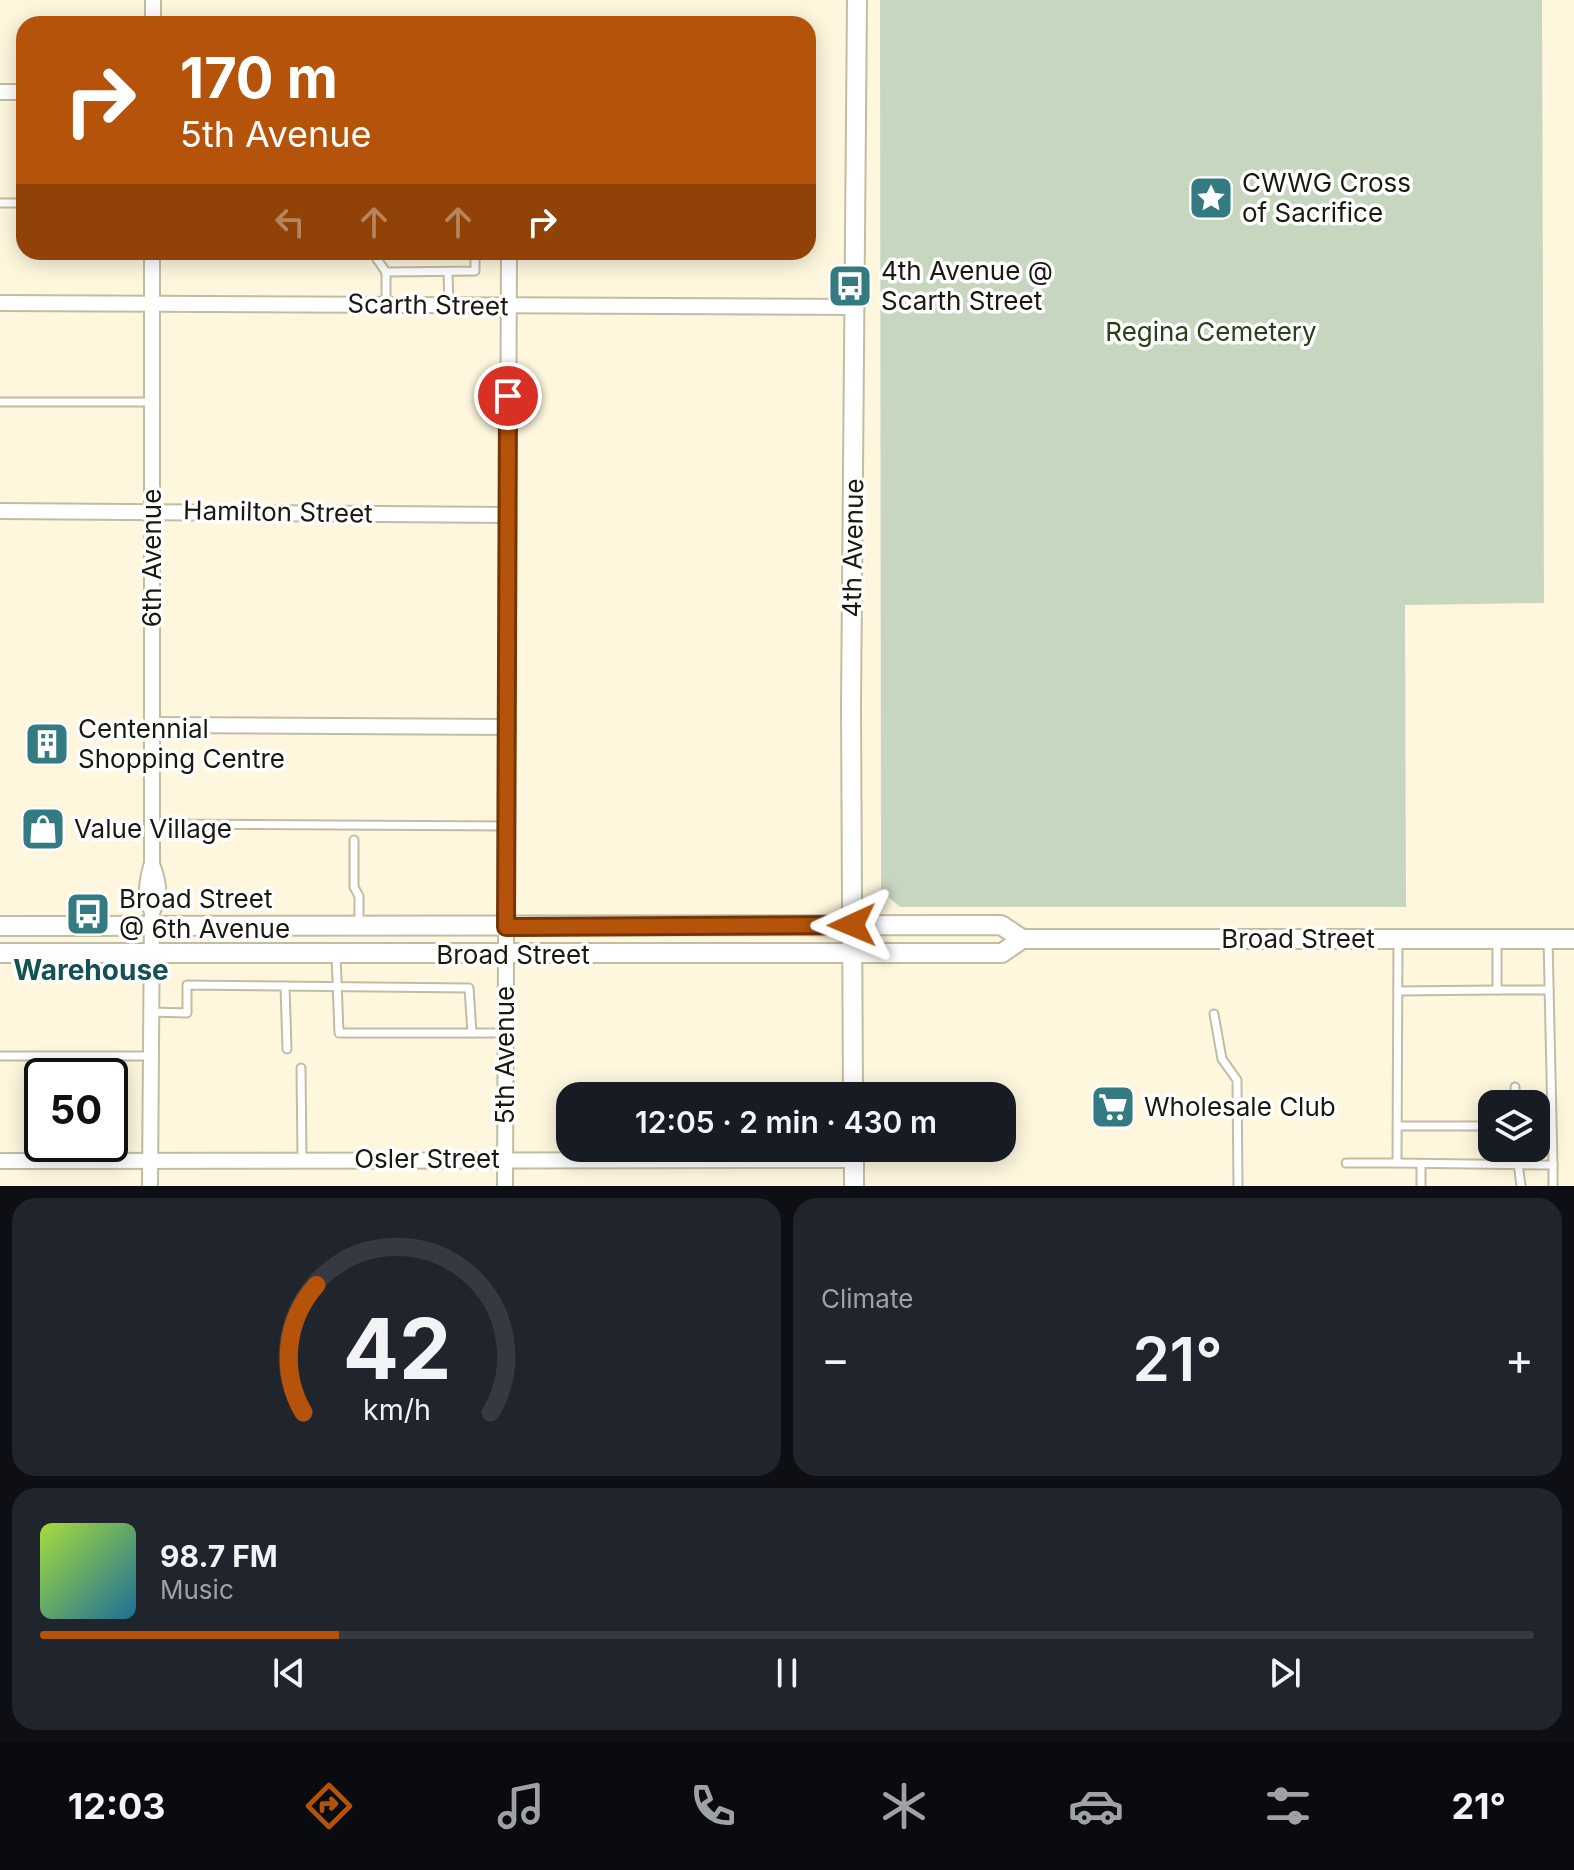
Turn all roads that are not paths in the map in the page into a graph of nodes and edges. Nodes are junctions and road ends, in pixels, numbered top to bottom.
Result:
1 (857, 0) edge
2 (152, 260) edge
3 (378, 260) edge
4 (475, 260) edge
5 (509, 260) edge
6 (386, 272) junction
7 (448, 272) junction
8 (152, 302) junction
9 (0, 303) edge
10 (386, 305) junction
11 (449, 306) junction
12 (509, 306) junction
13 (856, 307) junction
14 (0, 402) edge
15 (152, 402) junction
16 (0, 511) edge
17 (152, 511) junction
18 (507, 515) junction
19 (152, 725) junction
20 (508, 727) junction
21 (152, 824) junction
22 (507, 826) junction
23 (354, 840) dead end
24 (152, 919) junction
25 (852, 925) junction
26 (0, 926) edge
27 (359, 926) junction
28 (506, 927) junction
29 (1022, 939) junction
30 (1398, 939) junction
31 (1497, 939) junction
32 (1548, 939) junction
33 (1574, 939) edge
34 (0, 953) edge
35 (152, 953) junction
36 (336, 954) junction
37 (852, 954) junction
38 (505, 956) junction
39 (285, 986) junction
40 (337, 986) junction
41 (1497, 990) junction
42 (1549, 990) junction
43 (1398, 991) junction
44 (152, 1012) junction
45 (1214, 1014) dead end
46 (472, 1033) junction
47 (506, 1033) junction
48 (287, 1049) dead end
49 (0, 1056) edge
50 (151, 1056) junction
51 (301, 1068) dead end
52 (853, 1082) edge
53 (1398, 1126) junction
54 (1478, 1126) edge
55 (556, 1158) edge
56 (150, 1159) junction
57 (302, 1159) junction
58 (505, 1159) junction
59 (0, 1161) edge
60 (854, 1162) edge
61 (1346, 1163) dead end
62 (1397, 1163) junction
63 (1421, 1164) junction
64 (1516, 1164) junction
65 (1553, 1165) junction
66 (150, 1186) edge
67 (505, 1186) edge
68 (854, 1186) edge
69 (1238, 1186) edge
70 (1421, 1186) edge
71 (1521, 1186) edge
72 (1553, 1186) edge

1 - 13 main road, 4th Avenue
2 - 8 street, 6th Avenue
3 - 6 lane
4 - 7 lane
5 - 12 street, 5th Avenue
6 - 7 lane
6 - 10 lane
7 - 11 lane
8 - 9 street, Scarth Street
8 - 10 street, Scarth Street
8 - 15 street, 6th Avenue
10 - 11 street, Scarth Street
11 - 12 street, Scarth Street
12 - 13 street, Scarth Street
12 - 18 street, 5th Avenue
13 - 25 main road, 4th Avenue
14 - 15 lane
15 - 17 street, 6th Avenue
16 - 17 street, Hamilton Street
17 - 18 street, Hamilton Street
17 - 19 street, 6th Avenue
18 - 20 street, 5th Avenue
19 - 20 street
19 - 21 street, 6th Avenue
20 - 22 street, 5th Avenue
21 - 22 lane
21 - 24 street, 6th Avenue
22 - 28 street, 5th Avenue
23 - 27 lane
24 - 26 main road, Broad Street
24 - 27 main road, Broad Street
24 - 35 street, 6th Avenue
25 - 28 main road, Broad Street
25 - 29 main road, Broad Street
25 - 37 main road, 4th Avenue
27 - 28 main road, Broad Street
28 - 38 street, 5th Avenue
29 - 30 main road, Broad Street
29 - 37 main road, Broad Street
30 - 31 main road, Broad Street
30 - 43 lane
31 - 32 main road, Broad Street
31 - 41 lane
32 - 33 main road, Broad Street
32 - 42 lane
34 - 35 main road, Broad Street
35 - 36 main road, Broad Street
35 - 44 street, 6th Avenue
36 - 38 main road, Broad Street
36 - 40 lane
37 - 38 main road, Broad Street
37 - 52 main road, 4th Avenue
38 - 47 street, 5th Avenue
39 - 40 lane
39 - 44 lane
39 - 48 lane
40 - 46 lane
40 - 46 lane
41 - 42 lane
41 - 43 lane
42 - 65 lane
43 - 53 lane
44 - 50 street, 6th Avenue
45 - 69 lane
46 - 47 lane
47 - 58 street, 5th Avenue
49 - 50 lane
50 - 56 street, 6th Avenue
51 - 57 lane
53 - 54 lane
53 - 62 lane
55 - 58 street, Osler Street
56 - 57 street, Osler Street
56 - 59 street, Osler Street
56 - 66 street, 6th Avenue
57 - 58 street, Osler Street
58 - 67 street, 5th Avenue
60 - 68 main road
61 - 62 lane
62 - 63 lane
63 - 64 lane
63 - 70 lane
64 - 65 lane
64 - 71 lane
65 - 72 lane

